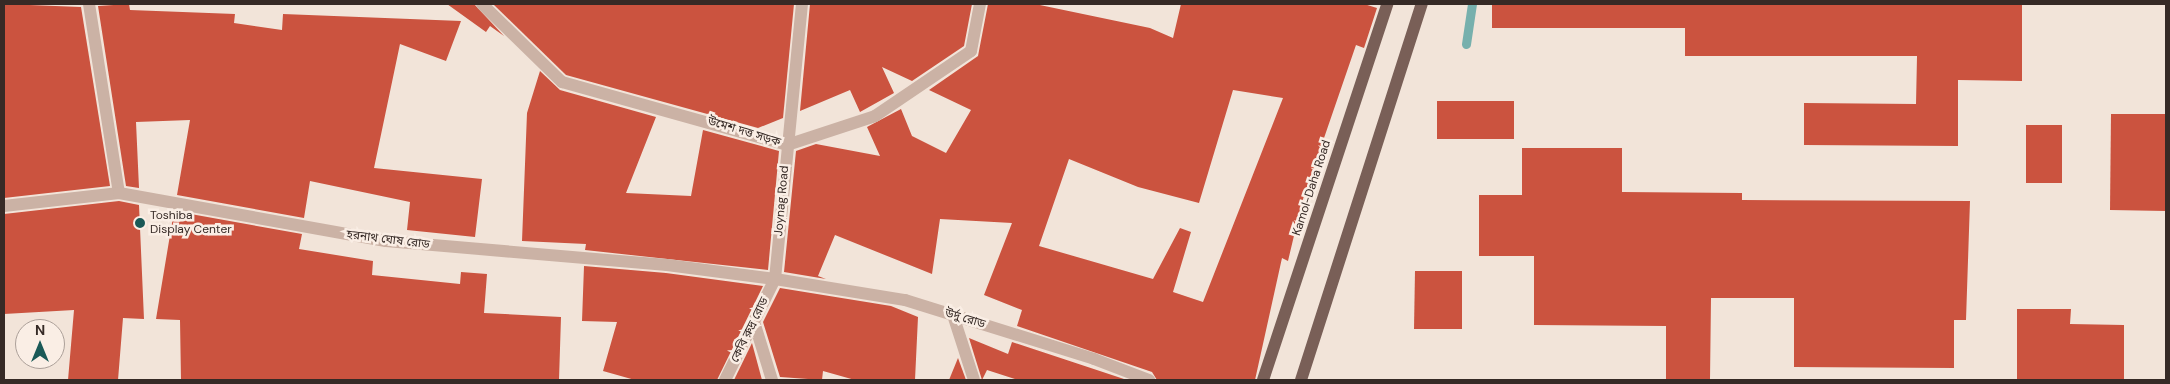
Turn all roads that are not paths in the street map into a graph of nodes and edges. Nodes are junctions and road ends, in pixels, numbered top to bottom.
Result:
1 (89, 4) edge
2 (482, 4) edge
3 (802, 4) edge
4 (980, 4) edge
5 (1387, 4) edge
6 (1422, 4) edge
7 (787, 144) junction
8 (119, 193) junction
9 (4, 206) edge
10 (775, 280) junction
11 (953, 315) junction
12 (755, 325) junction
13 (725, 380) edge
14 (772, 380) edge
15 (974, 380) edge
16 (1149, 380) edge
17 (1263, 380) edge
18 (1301, 380) edge

1 - 8 street
2 - 7 street, উমেশ দত্ত সড়ক
3 - 7 street, Joynag Road
4 - 7 street, উমেশ দত্ত সড়ক
5 - 17 main road, Kamol-Daha Road
6 - 18 main road
7 - 10 street, Joynag Road
8 - 9 street, হরনাথ ঘোষ রোড
8 - 10 street, হরনাথ ঘোষ রোড
10 - 11 street, উর্দু রোড
10 - 12 street, কেবি রুদ্র রোড
11 - 15 street
11 - 16 street, উর্দু রোড
12 - 13 street, কেবি রুদ্র রোড
12 - 14 street

